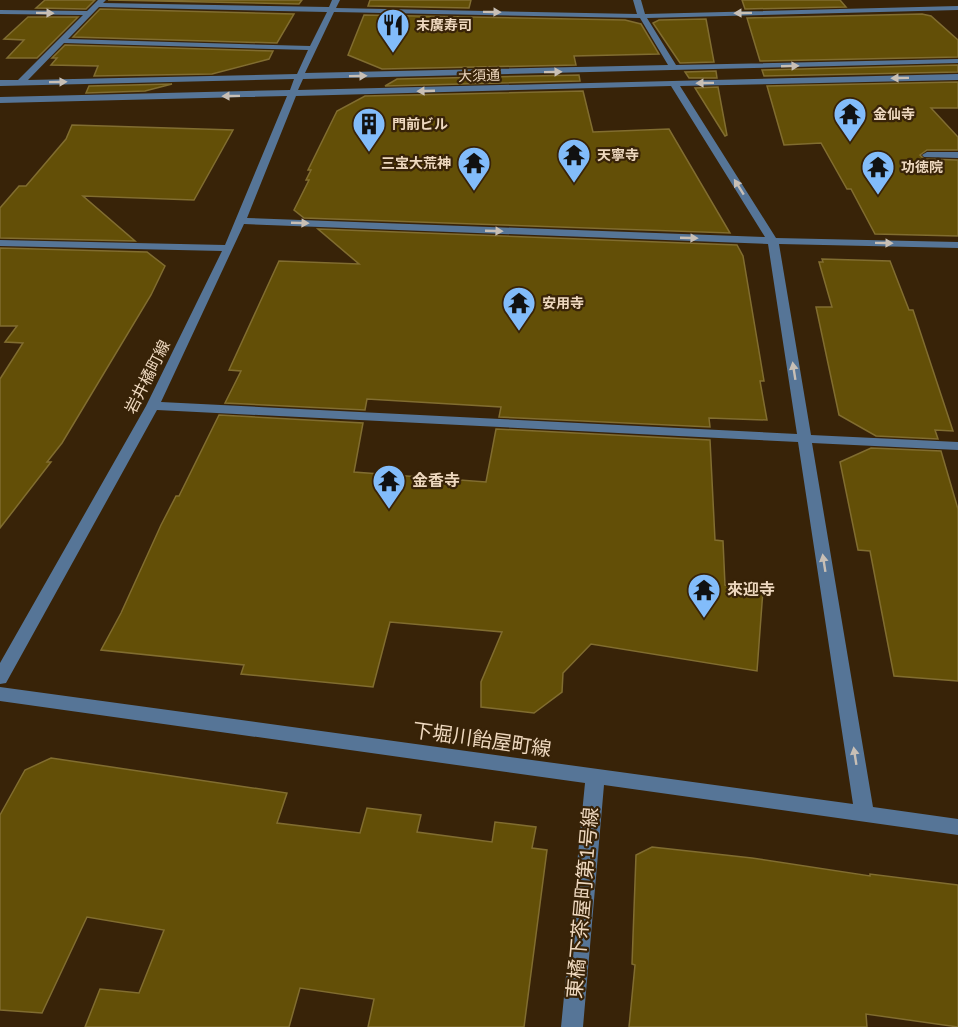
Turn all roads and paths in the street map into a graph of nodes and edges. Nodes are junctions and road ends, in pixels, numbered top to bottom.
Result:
1 (637, 0) edge
2 (940, 0) edge
3 (100, 3) edge
4 (334, 4) edge
5 (949, 8) junction
6 (958, 8) edge
7 (0, 12) edge
8 (89, 13) junction
9 (642, 16) junction
10 (958, 18) edge
11 (62, 41) junction
12 (313, 48) junction
13 (958, 62) edge
14 (674, 76) junction
15 (958, 77) edge
16 (299, 78) junction
17 (0, 83) edge
18 (20, 83) junction
19 (293, 94) junction
20 (0, 100) edge
21 (927, 155) dead end
22 (958, 155) edge
23 (241, 221) junction
24 (773, 241) junction
25 (0, 243) edge
26 (958, 245) edge
27 (229, 248) junction
28 (153, 406) junction
29 (805, 438) junction
30 (958, 446) edge
31 (0, 678) edge
32 (0, 694) edge
33 (595, 779) junction
34 (864, 814) junction
35 (958, 827) edge
36 (572, 1027) edge

1 - 9 street
2 - 5 street
3 - 4 street
3 - 8 street
4 -> 9 street
4 - 12 street, 岩井橘町線
5 - 6 street
5 -> 9 street
5 - 10 street
7 -> 8 street
8 - 11 street
9 - 14 street
11 - 12 street
11 - 18 street
12 - 16 street, 岩井橘町線
14 -> 13 street, 大須通
15 -> 14 street, 大須通
16 -> 14 street, 大須通
14 -> 19 street, 大須通
24 -> 14 street
18 -> 16 street, 大須通
16 - 19 street, 岩井橘町線
17 - 18 street, 大須通
19 -> 20 street, 大須通
19 - 23 street, 岩井橘町線
21 - 22 street
23 -> 24 street
23 - 27 street, 岩井橘町線
24 -> 26 street
29 -> 24 street
25 - 27 street
27 - 28 street, 岩井橘町線
28 - 29 street
28 - 31 street, 岩井橘町線
29 - 30 street
34 -> 29 street
32 - 33 street, 下堀川飴屋町線
33 - 34 street, 下堀川飴屋町線
33 - 36 street, 東橘下茶屋町第1号線
34 - 35 street, 下堀川飴屋町線

